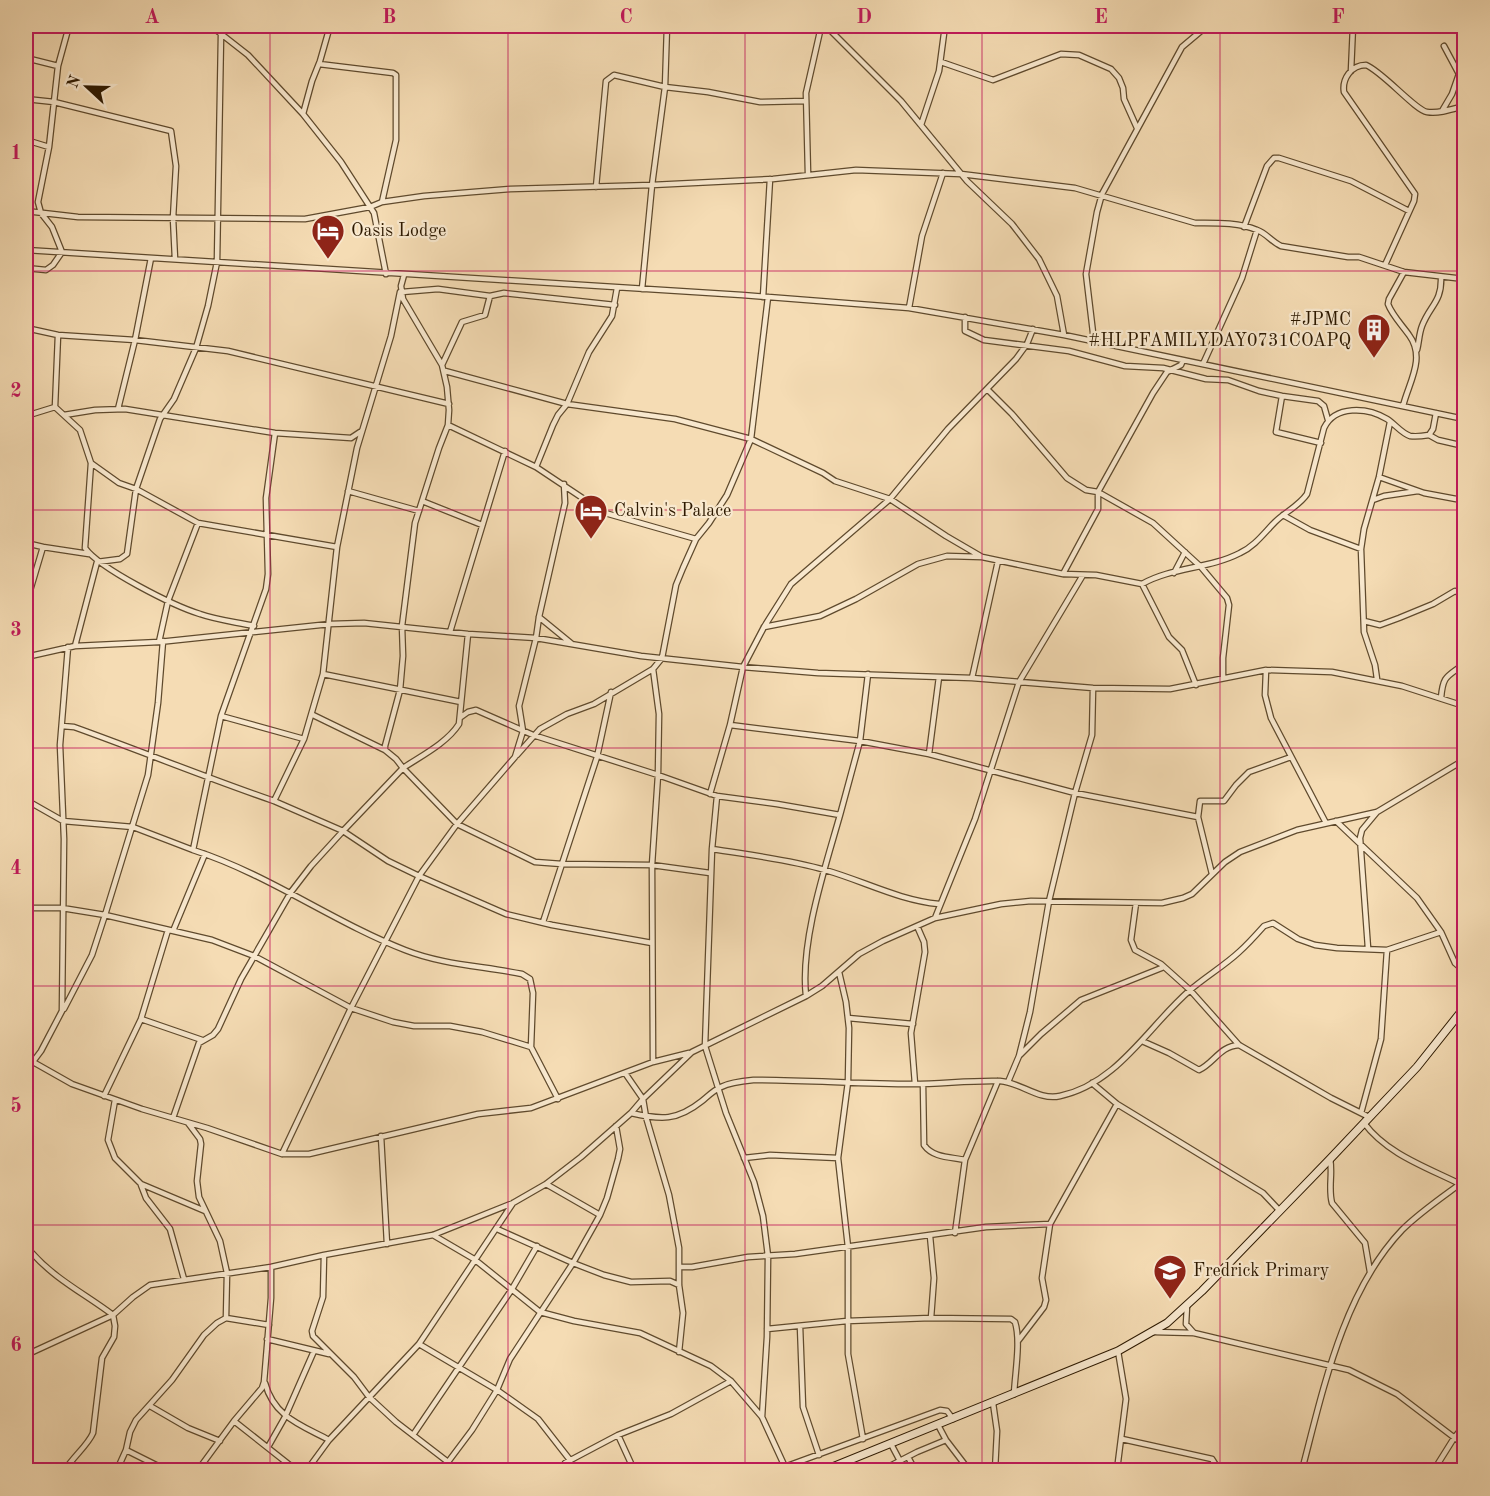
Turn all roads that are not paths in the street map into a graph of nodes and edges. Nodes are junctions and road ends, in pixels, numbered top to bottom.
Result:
1 (69, 26) edge
2 (211, 26) edge
3 (330, 26) edge
4 (667, 26) edge
5 (821, 26) edge
6 (840, 26) edge
7 (945, 26) edge
8 (1207, 26) edge
9 (1353, 26) edge
10 (833, 33) junction
11 (221, 35) junction
12 (1444, 46) dead end
13 (26, 58) edge
14 (941, 62) junction
15 (319, 64) junction
16 (58, 66) junction
17 (1350, 71) junction
18 (665, 87) junction
19 (26, 99) edge
20 (806, 101) junction
21 (54, 102) junction
22 (1464, 106) edge
23 (1442, 111) junction
24 (303, 114) junction
25 (921, 125) junction
26 (1137, 128) junction
27 (26, 141) edge
28 (49, 147) junction
29 (943, 173) junction
30 (808, 174) junction
31 (961, 174) junction
32 (770, 179) junction
33 (652, 184) junction
34 (596, 187) junction
35 (1102, 194) junction
36 (382, 202) junction
37 (370, 207) junction
38 (26, 211) edge
39 (1409, 211) junction
40 (40, 213) junction
41 (173, 218) junction
42 (219, 218) junction
43 (1244, 227) junction
44 (1257, 230) junction
45 (26, 250) edge
46 (62, 252) junction
47 (151, 258) junction
48 (175, 259) junction
49 (217, 262) junction
50 (1385, 265) junction
51 (26, 268) edge
52 (1404, 272) junction
53 (387, 274) junction
54 (404, 275) junction
55 (1441, 277) junction
56 (1464, 279) edge
57 (401, 286) junction
58 (617, 288) junction
59 (642, 289) junction
60 (402, 292) junction
61 (490, 296) junction
62 (766, 297) junction
63 (615, 305) junction
64 (909, 309) junction
65 (965, 317) junction
66 (26, 328) edge
67 (1033, 329) junction
68 (58, 335) junction
69 (1064, 335) junction
70 (135, 340) junction
71 (1094, 341) junction
72 (1026, 346) junction
73 (196, 348) junction
74 (1417, 350) junction
75 (1183, 360) junction
76 (1203, 364) junction
77 (443, 368) junction
78 (1171, 370) junction
79 (375, 385) junction
80 (987, 389) junction
81 (1282, 396) junction
82 (449, 404) junction
83 (567, 404) junction
84 (1403, 406) junction
85 (55, 407) junction
86 (118, 409) junction
87 (1436, 413) junction
88 (163, 414) junction
89 (64, 415) junction
90 (26, 416) edge
91 (1464, 419) edge
92 (1328, 420) junction
93 (1390, 422) junction
94 (448, 425) junction
95 (362, 430) junction
96 (275, 433) junction
97 (1429, 435) junction
98 (752, 439) junction
99 (1321, 443) junction
100 (1464, 446) edge
101 (505, 452) junction
102 (90, 464) junction
103 (536, 466) junction
104 (1379, 477) junction
105 (564, 484) junction
106 (1464, 485) edge
107 (136, 489) junction
108 (348, 491) junction
109 (1420, 491) junction
110 (1098, 492) junction
111 (890, 499) junction
112 (1374, 500) junction
113 (422, 501) junction
114 (419, 511) junction
115 (1283, 515) junction
116 (198, 523) junction
117 (482, 525) junction
118 (267, 535) junction
119 (696, 539) junction
120 (26, 543) edge
121 (43, 547) junction
122 (337, 547) junction
123 (1362, 549) junction
124 (1185, 552) junction
125 (89, 554) junction
126 (982, 557) junction
127 (998, 561) junction
128 (97, 562) junction
129 (1201, 567) junction
130 (1174, 573) junction
131 (1063, 574) junction
132 (1083, 575) junction
133 (1142, 584) junction
134 (1464, 595) edge
135 (168, 601) junction
136 (26, 604) edge
137 (539, 617) junction
138 (1364, 621) junction
139 (330, 624) junction
140 (254, 626) junction
141 (402, 626) junction
142 (764, 627) junction
143 (252, 632) junction
144 (450, 632) junction
145 (468, 634) junction
146 (536, 638) junction
147 (161, 642) junction
148 (572, 644) junction
149 (75, 646) junction
150 (68, 647) junction
151 (26, 657) edge
152 (662, 658) junction
153 (1464, 663) edge
154 (743, 667) junction
155 (653, 669) junction
156 (1266, 670) junction
157 (323, 674) junction
158 (868, 674) junction
159 (939, 677) junction
160 (972, 678) junction
161 (1223, 678) junction
162 (1377, 680) junction
163 (1018, 682) junction
164 (1196, 684) junction
165 (1093, 688) junction
166 (400, 690) junction
167 (611, 692) junction
168 (1441, 698) junction
169 (460, 702) junction
170 (1464, 706) edge
171 (313, 715) junction
172 (220, 716) junction
173 (461, 717) junction
174 (730, 725) junction
175 (62, 726) junction
176 (523, 731) junction
177 (533, 735) junction
178 (304, 739) junction
179 (860, 741) junction
180 (385, 750) junction
181 (929, 754) junction
182 (152, 755) junction
183 (515, 757) junction
184 (597, 757) junction
185 (1291, 757) junction
186 (1464, 760) edge
187 (402, 768) junction
188 (991, 771) junction
189 (658, 775) junction
190 (209, 779) junction
191 (710, 794) junction
192 (1075, 794) junction
193 (717, 796) junction
194 (26, 800) edge
195 (274, 801) junction
196 (1377, 812) junction
197 (840, 815) junction
198 (1198, 817) junction
199 (63, 821) junction
200 (1336, 821) junction
201 (1326, 823) junction
202 (457, 824) junction
203 (133, 827) junction
204 (343, 831) junction
205 (1360, 846) junction
206 (712, 849) junction
207 (193, 850) junction
208 (205, 854) junction
209 (562, 864) junction
210 (652, 865) junction
211 (825, 870) junction
212 (710, 873) junction
213 (1212, 874) junction
214 (419, 876) junction
215 (291, 892) junction
216 (1049, 901) junction
217 (1136, 903) junction
218 (939, 904) junction
219 (26, 908) edge
220 (62, 908) junction
221 (105, 915) junction
222 (935, 918) junction
223 (543, 922) junction
224 (917, 926) junction
225 (171, 931) junction
226 (1441, 932) junction
227 (384, 941) junction
228 (652, 943) junction
229 (1368, 948) junction
230 (1387, 950) junction
231 (254, 956) junction
232 (1164, 967) junction
233 (1464, 971) edge
234 (839, 972) junction
235 (1190, 990) junction
236 (806, 996) junction
237 (351, 1008) junction
238 (1464, 1008) edge
239 (62, 1011) junction
240 (848, 1018) junction
241 (141, 1019) junction
242 (913, 1024) junction
243 (202, 1040) junction
244 (1142, 1041) junction
245 (1239, 1045) junction
246 (705, 1046) junction
247 (531, 1047) junction
248 (692, 1053) junction
249 (1018, 1056) junction
250 (26, 1058) edge
251 (653, 1062) junction
252 (32, 1063) junction
253 (26, 1067) edge
254 (625, 1073) junction
255 (998, 1081) junction
256 (848, 1082) junction
257 (1008, 1082) junction
258 (1092, 1083) junction
259 (915, 1084) junction
260 (923, 1084) junction
261 (718, 1088) junction
262 (104, 1096) junction
263 (558, 1099) junction
264 (643, 1099) junction
265 (115, 1100) junction
266 (1117, 1104) junction
267 (631, 1113) junction
268 (1362, 1113) junction
269 (646, 1117) junction
270 (173, 1118) junction
271 (1367, 1120) junction
272 (188, 1123) junction
273 (616, 1126) junction
274 (381, 1136) junction
275 (282, 1154) junction
276 (744, 1158) junction
277 (838, 1158) junction
278 (1330, 1159) junction
279 (964, 1160) junction
280 (1462, 1183) edge
281 (546, 1184) junction
282 (141, 1185) junction
283 (513, 1203) junction
284 (1279, 1210) junction
285 (205, 1211) junction
286 (600, 1215) junction
287 (1050, 1224) junction
288 (497, 1229) junction
289 (954, 1233) junction
290 (433, 1235) junction
291 (930, 1236) junction
292 (387, 1244) junction
293 (537, 1246) junction
294 (848, 1247) junction
295 (26, 1253) edge
296 (324, 1255) junction
297 (768, 1256) junction
298 (474, 1259) junction
299 (573, 1263) junction
300 (270, 1267) junction
301 (680, 1267) junction
302 (1370, 1272) junction
303 (227, 1273) junction
304 (184, 1279) junction
305 (680, 1285) junction
306 (512, 1288) junction
307 (1187, 1306) junction
308 (540, 1312) junction
309 (113, 1315) junction
310 (226, 1318) junction
311 (931, 1318) junction
312 (847, 1321) junction
313 (269, 1325) junction
314 (800, 1326) junction
315 (767, 1329) junction
316 (1153, 1332) junction
317 (1194, 1333) junction
318 (267, 1339) junction
319 (1018, 1341) junction
320 (419, 1344) junction
321 (314, 1351) junction
322 (1119, 1351) junction
323 (679, 1352) junction
324 (26, 1355) edge
325 (331, 1355) junction
326 (1329, 1365) junction
327 (457, 1368) junction
328 (731, 1381) junction
329 (264, 1382) junction
330 (497, 1390) junction
331 (1014, 1394) junction
332 (369, 1397) junction
333 (993, 1403) junction
334 (150, 1406) junction
335 (285, 1417) junction
336 (762, 1417) junction
337 (953, 1419) junction
338 (234, 1421) junction
339 (938, 1425) junction
340 (1464, 1426) edge
341 (879, 1433) junction
342 (412, 1435) junction
343 (618, 1436) junction
344 (1455, 1438) junction
345 (863, 1439) junction
346 (1122, 1439) junction
347 (329, 1440) junction
348 (946, 1440) junction
349 (220, 1441) junction
350 (891, 1444) junction
351 (1464, 1445) edge
352 (268, 1446) junction
353 (884, 1447) junction
354 (126, 1450) junction
355 (819, 1455) junction
356 (908, 1457) junction
357 (570, 1460) junction
358 (900, 1461) junction
359 (448, 1462) junction
360 (795, 1463) junction
361 (784, 1467) junction
362 (843, 1467) edge
363 (65, 1470) edge
364 (117, 1470) edge
365 (165, 1470) edge
366 (198, 1470) edge
367 (296, 1470) edge
368 (307, 1470) edge
369 (441, 1470) edge
370 (563, 1470) edge
371 (634, 1470) edge
372 (776, 1470) edge
373 (798, 1470) edge
374 (825, 1470) edge
375 (882, 1470) edge
376 (915, 1470) edge
377 (969, 1470) edge
378 (995, 1470) edge
379 (1117, 1470) edge
380 (1219, 1470) edge
381 (1302, 1470) edge
382 (1434, 1470) edge

1 - 16 street
2 - 11 street
3 - 15 street
4 - 18 street
5 - 10 street
5 - 20 street
6 - 10 street
7 - 14 street
8 - 26 street
9 - 17 street
10 - 25 street
11 - 24 street
11 - 42 street
12 - 23 street
13 - 16 street
14 - 25 street
14 - 26 street
15 - 24 street
15 - 36 street
16 - 21 street
17 - 23 street
17 - 39 street
18 - 20 street
18 - 33 street
18 - 34 street
19 - 21 street
20 - 30 street
21 - 28 street
21 - 41 street
22 - 23 street
24 - 37 street
25 - 31 street
26 - 35 street
27 - 28 street
28 - 40 street
29 - 30 street
29 - 31 street
29 - 64 street
30 - 32 street
31 - 35 street
31 - 69 street
32 - 33 street
32 - 62 street
33 - 34 street
33 - 59 street
34 - 36 street
35 - 43 street
35 - 71 street
36 - 37 street
37 - 42 street
37 - 53 street
38 - 40 street
39 - 43 street
39 - 50 street
40 - 41 street
40 - 46 street
41 - 42 street
41 - 48 street
42 - 49 street
43 - 44 street
44 - 50 street
44 - 76 street
45 - 46 street
46 - 47 street
46 - 51 street
47 - 48 street
47 - 70 street
48 - 49 street
49 - 53 street
49 - 73 street
50 - 52 street
52 - 55 street
52 - 74 street
53 - 54 street
54 - 57 street
54 - 58 street
55 - 56 street
55 - 74 street
57 - 60 street
57 - 79 street
58 - 59 street
58 - 63 street
59 - 62 street
60 - 61 street
60 - 77 street
61 - 63 street
61 - 77 street
62 - 64 street
62 - 98 street
63 - 83 street
64 - 65 street
65 - 67 street
65 - 72 street
66 - 68 street
67 - 69 street
67 - 72 street
68 - 70 street
68 - 85 street
69 - 71 street
70 - 73 street
70 - 86 street
71 - 75 street
72 - 78 street
72 - 80 street
73 - 79 street
73 - 88 street
74 - 84 street
75 - 76 street
75 - 78 street
76 - 84 street
77 - 82 street
77 - 83 street
78 - 81 street
78 - 110 street
79 - 82 street
79 - 95 street
80 - 110 street
80 - 111 street
81 - 92 street
81 - 99 street
82 - 94 street
83 - 98 street
83 - 103 street
84 - 87 street
85 - 89 street
85 - 90 street
86 - 88 street
86 - 89 street
87 - 91 street
87 - 97 street
88 - 96 street
88 - 107 street
89 - 102 street
92 - 93 street
92 - 99 street
93 - 97 street
93 - 104 street
94 - 101 street
94 - 113 street
95 - 96 street
95 - 108 street
96 - 118 street
97 - 100 street
98 - 111 street
98 - 119 street
99 - 115 street
101 - 103 street
101 - 117 street
102 - 107 street
102 - 125 street
103 - 105 street
104 - 109 street
104 - 112 street
105 - 119 street
105 - 137 street
106 - 109 street
107 - 116 street
107 - 128 street
108 - 114 street
108 - 122 street
109 - 112 street
110 - 124 street
110 - 131 street
111 - 126 street
111 - 142 street
112 - 123 street
113 - 114 street
113 - 117 street
114 - 141 street
115 - 123 street
115 - 129 street
116 - 118 street
116 - 135 street
117 - 144 street
118 - 122 street
118 - 140 street
119 - 152 street
120 - 121 street
121 - 125 street
121 - 136 street
122 - 139 street
123 - 138 street
124 - 129 street
124 - 130 street
125 - 128 street
126 - 127 street
126 - 142 street
127 - 131 street
127 - 160 street
128 - 135 street
128 - 149 street
129 - 130 street
129 - 161 street
130 - 133 street
131 - 132 street
132 - 133 street
132 - 163 street
133 - 164 street
134 - 138 street
135 - 140 street
135 - 147 street
137 - 146 street
137 - 148 street
138 - 162 street
139 - 141 street
139 - 143 street
139 - 157 street
140 - 143 street
141 - 144 street
141 - 166 street
142 - 154 street
143 - 147 street
143 - 172 street
144 - 145 street
145 - 146 street
145 - 169 street
146 - 148 street
146 - 176 street
147 - 149 street
147 - 182 street
148 - 152 street
149 - 150 street
150 - 151 street
150 - 175 street
152 - 154 street
152 - 155 street
153 - 168 street
154 - 158 street
154 - 174 street
155 - 167 street
155 - 189 street
156 - 161 street
156 - 162 street
156 - 185 street
157 - 166 street
157 - 171 street
158 - 159 street
158 - 179 street
159 - 160 street
159 - 181 street
160 - 163 street
161 - 164 street
162 - 168 street
163 - 165 street
163 - 188 street
164 - 165 street
165 - 192 street
166 - 169 street
166 - 180 street
167 - 177 street
167 - 184 street
168 - 170 street
169 - 173 street
171 - 178 street
171 - 180 street
172 - 178 street
172 - 190 street
173 - 176 street
173 - 187 street
174 - 179 street
174 - 191 street
175 - 182 street
175 - 199 street
176 - 177 street
176 - 183 street
177 - 183 street
177 - 184 street
178 - 195 street
179 - 181 street
179 - 197 street
180 - 187 street
181 - 188 street
182 - 190 street
182 - 203 street
183 - 202 street
184 - 189 street
184 - 209 street
185 - 198 street
185 - 201 street
186 - 196 street
187 - 202 street
187 - 204 street
188 - 192 street
188 - 218 street
189 - 191 street
189 - 210 street
190 - 195 street
190 - 207 street
191 - 193 street
192 - 198 street
192 - 216 street
193 - 197 street
193 - 206 street
194 - 199 street
195 - 204 street
196 - 200 street
196 - 205 street
197 - 211 street
198 - 213 street
199 - 203 street
199 - 220 street
200 - 201 street
200 - 205 street
201 - 213 street
202 - 209 street
202 - 214 street
203 - 207 street
203 - 221 street
204 - 214 street
204 - 215 street
205 - 226 street
205 - 229 street
206 - 211 street
206 - 212 street
207 - 208 street
208 - 215 street
208 - 225 street
209 - 210 street
209 - 223 street
210 - 212 street
210 - 228 street
211 - 218 street
211 - 236 street
212 - 246 street
213 - 217 street
214 - 223 street
214 - 227 street
215 - 227 street
215 - 231 street
216 - 217 street
216 - 222 street
216 - 249 street
217 - 232 street
218 - 222 street
219 - 220 street
220 - 221 street
220 - 239 street
221 - 225 street
221 - 239 street
222 - 224 street
223 - 228 street
224 - 234 street
224 - 242 street
225 - 231 street
225 - 241 street
226 - 230 street
226 - 233 street
227 - 237 street
227 - 247 street
228 - 251 street
229 - 230 street
229 - 235 street
230 - 268 street
231 - 237 street
231 - 243 street
232 - 235 street
232 - 249 street
234 - 236 street
234 - 240 street
235 - 244 street
235 - 245 street
236 - 246 street
237 - 247 street
237 - 275 street
238 - 271 street
239 - 252 street
240 - 242 street
240 - 256 street
241 - 243 street
241 - 262 street
242 - 259 street
243 - 270 street
244 - 245 street
244 - 258 street
245 - 268 street
246 - 248 street
246 - 261 street
247 - 263 street
248 - 251 street
248 - 264 street
249 - 257 street
250 - 252 street
251 - 254 street
252 - 253 street
252 - 262 street
254 - 263 street
254 - 264 street
255 - 257 street
255 - 260 street
255 - 279 street
256 - 259 street
256 - 261 street
256 - 277 street
257 - 258 street
258 - 266 street
259 - 260 street
260 - 279 street
261 - 269 street
261 - 276 street
262 - 265 street
263 - 274 street
264 - 267 street
264 - 269 street
265 - 270 street
265 - 282 street
266 - 284 street
266 - 287 street
267 - 269 street
267 - 273 street
268 - 271 street
269 - 301 street
270 - 272 street
271 - 278 street
271 - 280 street
272 - 275 street
272 - 285 street
273 - 281 street
273 - 286 street
274 - 275 street
274 - 292 street
276 - 277 street
276 - 297 street
277 - 294 street
278 - 284 street
278 - 302 street
279 - 289 street
280 - 302 street
281 - 283 street
281 - 286 street
282 - 285 street
282 - 304 street
283 - 288 street
283 - 290 street
284 - 307 street
285 - 303 street
286 - 299 street
287 - 289 street
287 - 319 street
288 - 293 street
288 - 298 street
289 - 291 street
290 - 292 street
290 - 298 street
291 - 294 street
291 - 311 street
292 - 296 street
293 - 299 street
293 - 306 street
294 - 297 street
294 - 312 street
295 - 309 street
296 - 300 street
296 - 325 street
297 - 301 street
297 - 315 street
298 - 306 street
298 - 320 street
299 - 305 street
299 - 308 street
300 - 303 street
300 - 313 street
301 - 305 street
302 - 326 street
303 - 304 street
303 - 310 street
304 - 309 street
305 - 323 street
306 - 308 street
306 - 327 street
307 - 316 street
307 - 317 street
308 - 323 street
308 - 330 street
309 - 324 street
309 - 363 street
310 - 313 street
310 - 334 street
311 - 312 street
311 - 319 street
312 - 314 street
312 - 345 street
313 - 318 street
314 - 315 street
314 - 355 street
315 - 336 street
316 - 317 street
316 - 322 street
317 - 326 street
318 - 321 street
318 - 329 street
319 - 331 street
320 - 327 street
320 - 332 street
321 - 325 street
321 - 335 street
322 - 331 street
322 - 346 street
323 - 328 street
325 - 332 street
326 - 344 street
326 - 381 street
327 - 330 street
327 - 342 street
328 - 336 street
328 - 343 street
329 - 335 street
329 - 338 street
330 - 357 street
330 - 359 street
331 - 333 street
332 - 342 street
332 - 347 street
333 - 337 street
333 - 378 street
334 - 349 street
334 - 354 street
335 - 347 street
335 - 352 street
336 - 361 street
337 - 339 street
337 - 341 street
338 - 349 street
338 - 352 street
339 - 348 street
339 - 350 street
340 - 344 street
341 - 345 street
341 - 353 street
342 - 359 street
343 - 357 street
343 - 371 street
344 - 351 street
344 - 382 street
345 - 355 street
346 - 379 street
346 - 380 street
347 - 368 street
348 - 356 street
348 - 377 street
349 - 366 street
350 - 353 street
350 - 358 street
352 - 367 street
353 - 362 street
354 - 364 street
354 - 365 street
355 - 360 street
356 - 358 street
356 - 376 street
357 - 370 street
358 - 375 street
359 - 369 street
360 - 361 street
360 - 373 street
361 - 372 street
362 - 374 street

